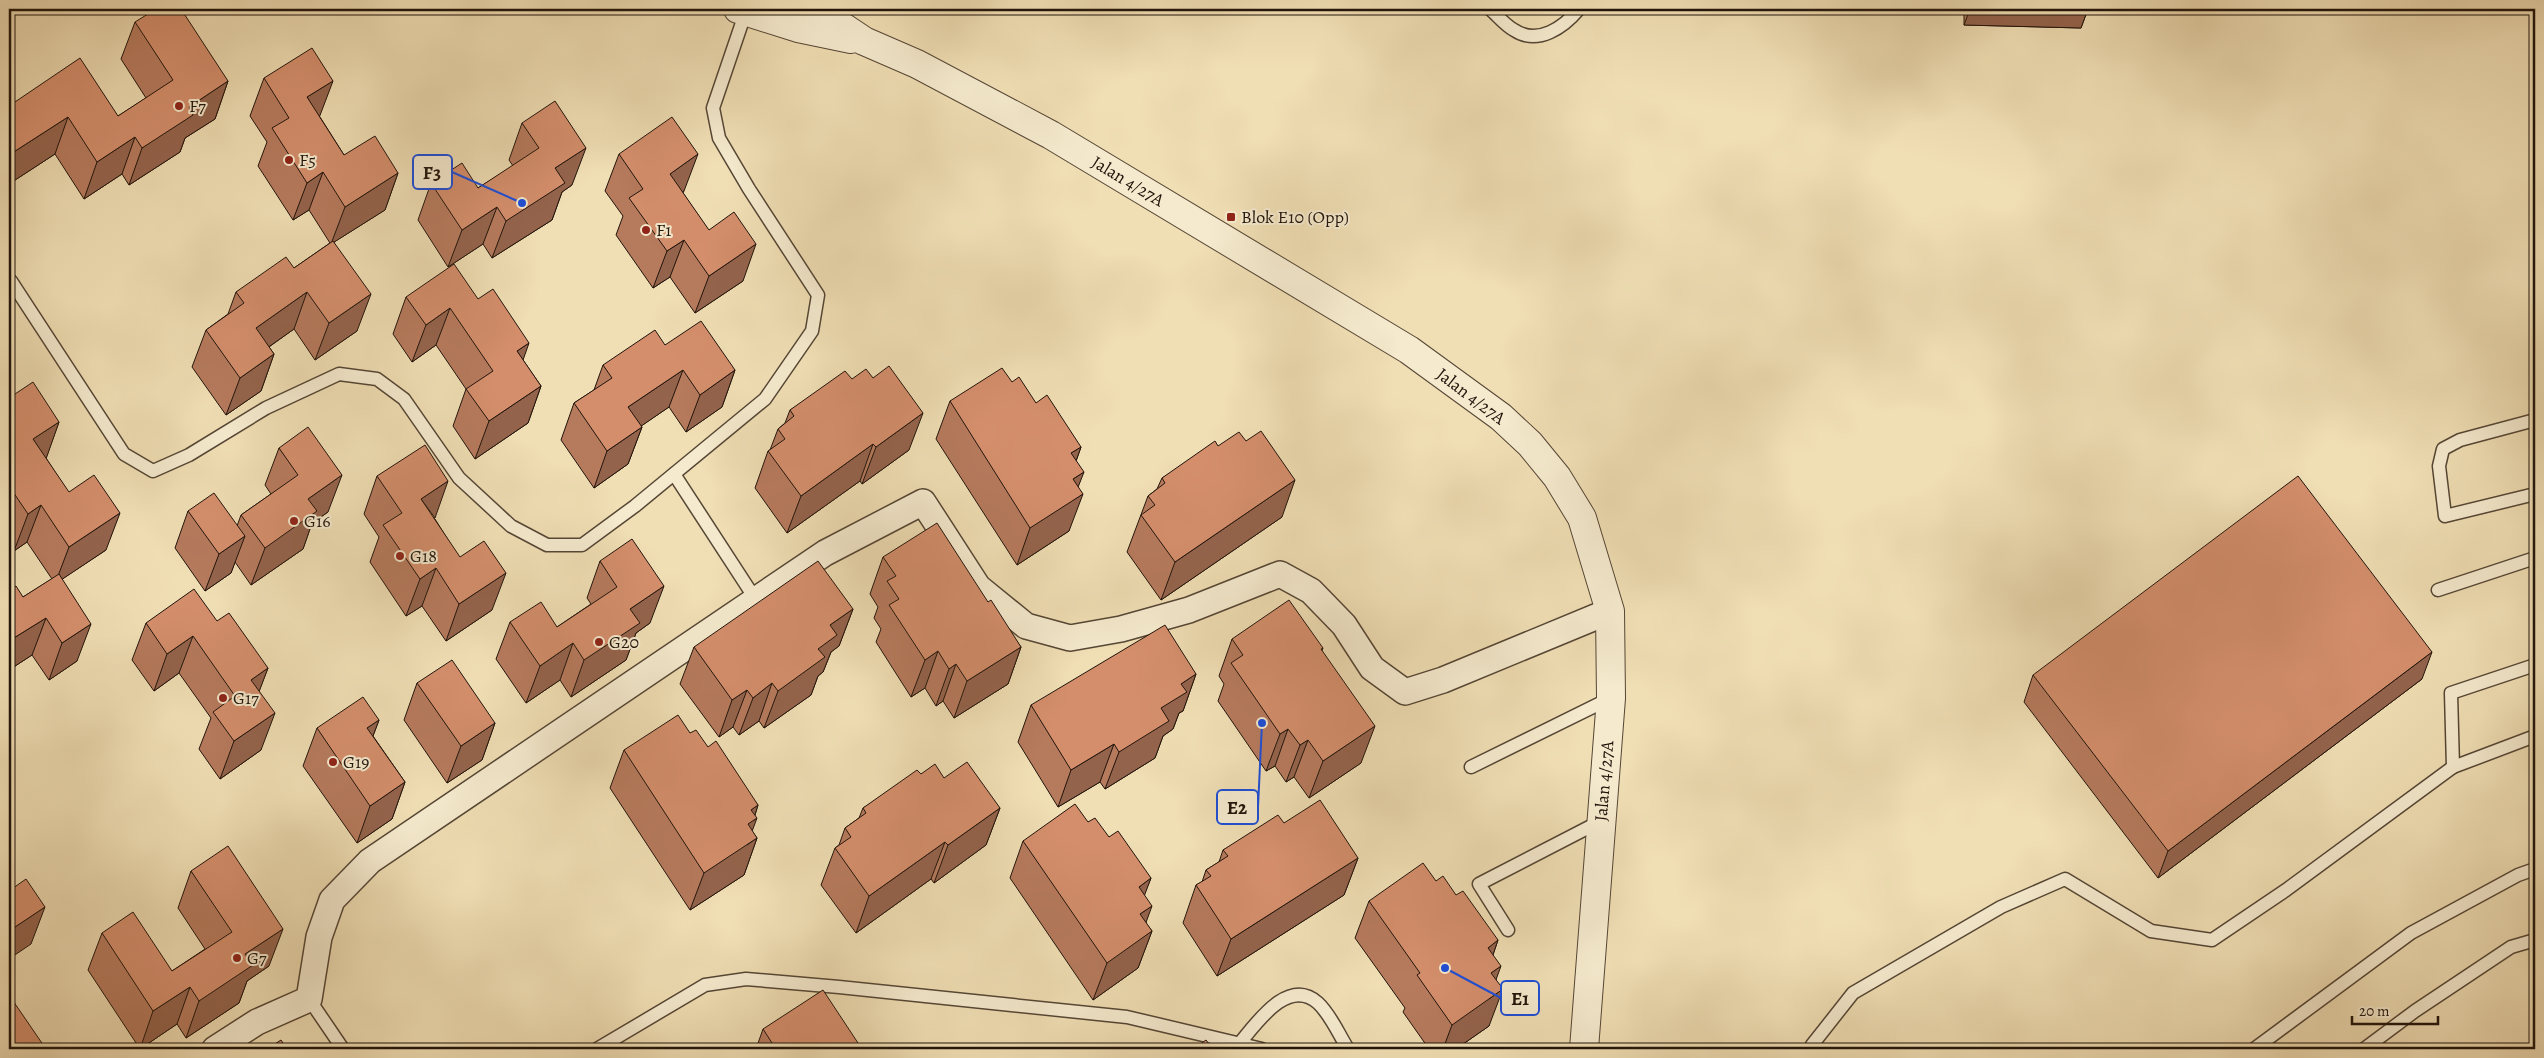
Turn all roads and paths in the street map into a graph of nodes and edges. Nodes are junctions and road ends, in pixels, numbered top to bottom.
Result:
1 (816, 9) edge
2 (1490, 9) edge
3 (1580, 9) edge
4 (742, 10) edge
5 (864, 41) junction
6 (9, 282) edge
7 (2535, 420) edge
8 (674, 474) junction
9 (2535, 494) edge
10 (2535, 558) edge
11 (2438, 590) dead end
12 (756, 600) junction
13 (1610, 611) junction
14 (2535, 665) edge
15 (1611, 698) junction
16 (2535, 736) edge
17 (1471, 767) dead end
18 (2453, 767) junction
19 (1601, 821) junction
20 (2535, 869) edge
21 (1508, 930) dead end
22 (2535, 940) edge
23 (309, 999) junction
24 (1243, 1046) edge
25 (215, 1049) edge
26 (343, 1049) edge
27 (597, 1049) edge
28 (1262, 1049) edge
29 (1348, 1049) edge
30 (1584, 1049) edge
31 (1812, 1049) edge
32 (2254, 1049) edge
33 (2364, 1049) edge

1 - 5 street, Jalan 4/27A
2 - 3 lane
4 - 5 street, Jalan 4/27A
4 - 8 lane
5 - 13 street, Jalan 4/27A
6 - 8 lane
7 - 9 lane
8 - 12 lane
10 - 11 lane
12 - 13 street
12 - 23 street
13 - 15 street, Jalan 4/27A
14 - 18 lane
15 - 17 lane
15 - 19 street, Jalan 4/27A
16 - 18 lane
18 - 31 lane
19 - 21 lane
19 - 30 street, Jalan 4/27A
20 - 32 lane
22 - 33 lane
23 - 25 street
23 - 26 lane
24 - 27 lane
24 - 28 lane
24 - 29 lane

